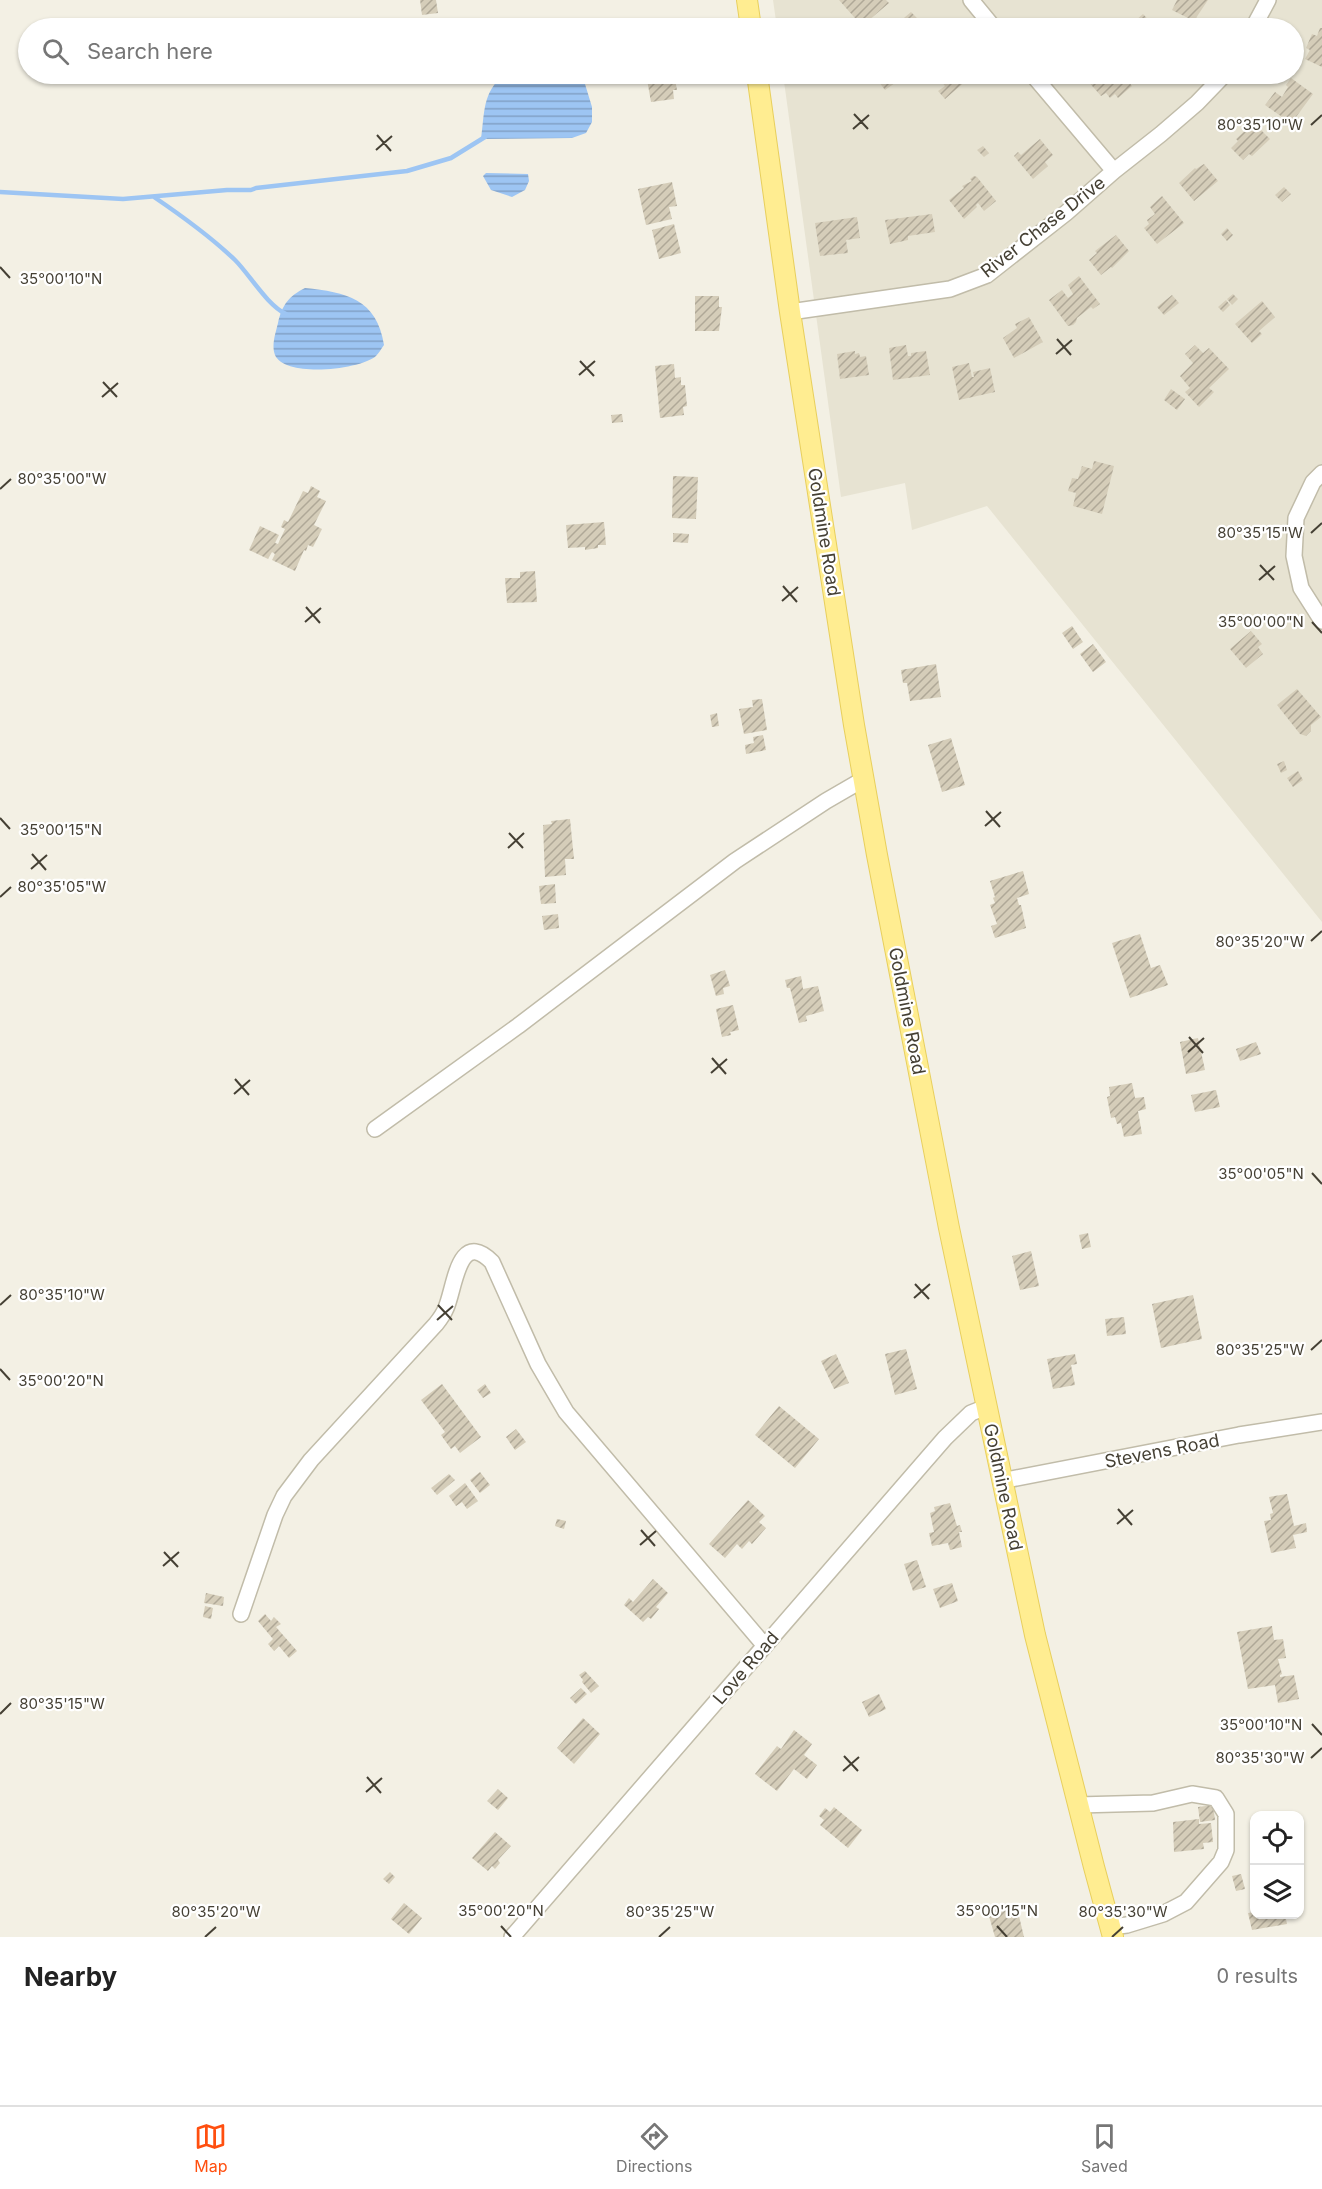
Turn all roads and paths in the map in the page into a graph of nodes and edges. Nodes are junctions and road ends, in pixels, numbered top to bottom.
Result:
1 (747, 0) edge
2 (970, 0) edge
3 (1268, 0) edge
4 (750, 18) edge
5 (985, 18) edge
6 (1258, 18) edge
7 (758, 84) edge
8 (1040, 84) edge
9 (1215, 84) edge
10 (1114, 171) junction
11 (790, 312) junction
12 (1322, 472) edge
13 (1322, 621) edge
14 (864, 779) junction
15 (375, 1129) dead end
16 (986, 1407) junction
17 (1322, 1422) edge
18 (1001, 1481) junction
19 (241, 1614) dead end
20 (765, 1646) junction
21 (1078, 1805) junction
22 (1112, 1932) edge
23 (513, 1937) edge

1 - 4 main road
2 - 5 street
3 - 6 street
7 - 11 main road, Goldmine Road
8 - 10 street
9 - 10 street, River Chase Drive
10 - 11 street, River Chase Drive
11 - 14 main road, Goldmine Road
12 - 13 street
14 - 15 street
14 - 16 main road, Goldmine Road
16 - 18 main road, Goldmine Road
16 - 20 street, Love Road
17 - 18 street, Stevens Road
18 - 21 main road, Goldmine Road
19 - 20 street
20 - 23 street, Love Road
21 - 22 main road, Goldmine Road
21 - 22 street

